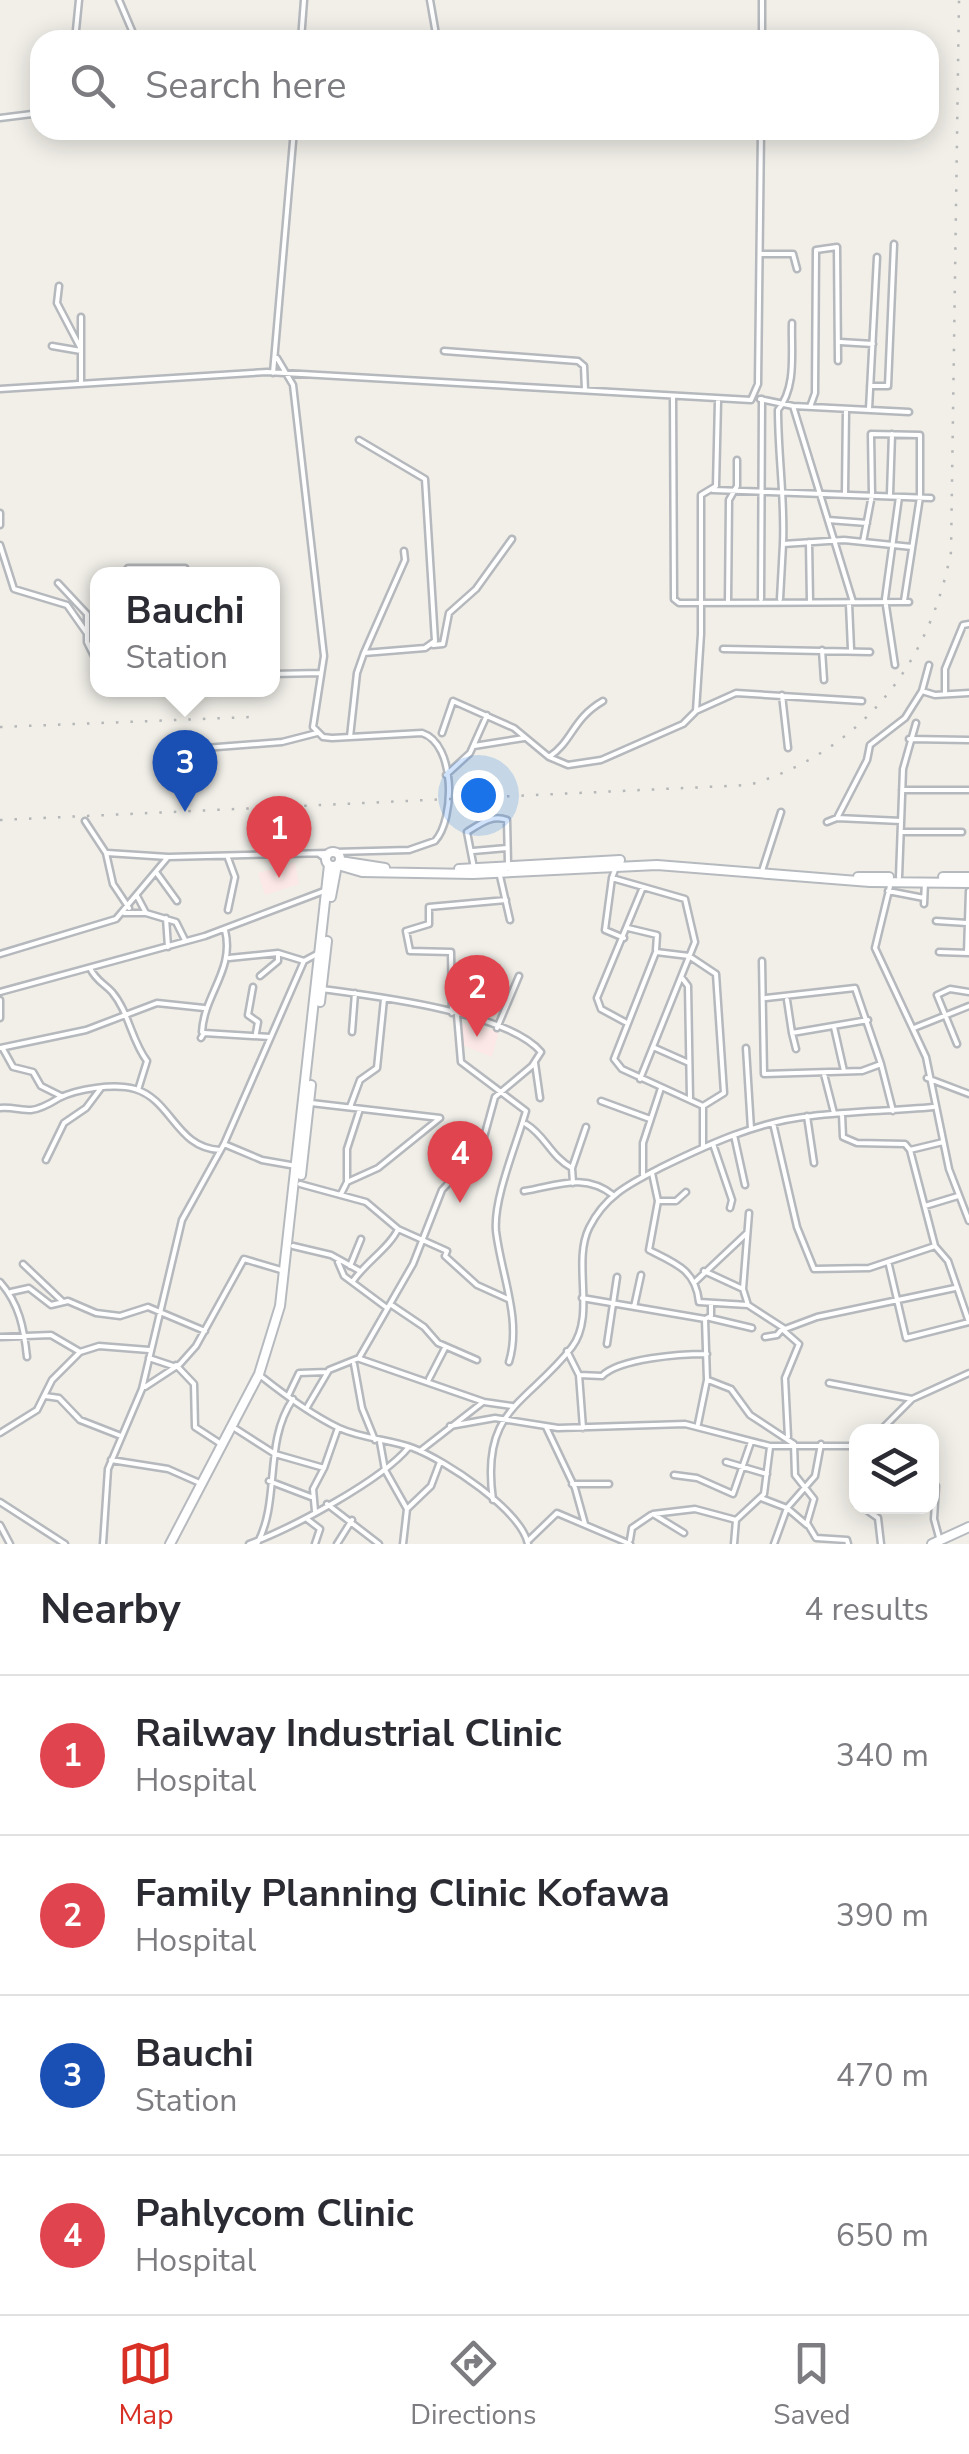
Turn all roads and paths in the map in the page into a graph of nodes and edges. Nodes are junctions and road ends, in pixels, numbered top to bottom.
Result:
1 (79, 0) edge
2 (119, 0) edge
3 (304, 0) edge
4 (430, 0) edge
5 (762, 0) edge
6 (77, 30) edge
7 (132, 30) edge
8 (302, 30) edge
9 (434, 30) edge
10 (762, 30) edge
11 (30, 114) edge
12 (0, 118) edge
13 (293, 140) edge
14 (761, 140) edge
15 (894, 244) dead end
16 (760, 254) junction
17 (877, 257) dead end
18 (797, 269) dead end
19 (60, 286) dead end
20 (81, 317) dead end
21 (792, 322) dead end
22 (840, 342) junction
23 (873, 344) junction
24 (52, 346) dead end
25 (81, 350) junction
26 (444, 351) dead end
27 (275, 357) junction
28 (838, 361) dead end
29 (272, 373) junction
30 (288, 373) junction
31 (81, 384) junction
32 (870, 386) junction
33 (0, 389) edge
34 (585, 390) junction
35 (674, 396) junction
36 (755, 397) junction
37 (718, 399) junction
38 (762, 399) junction
39 (783, 404) junction
40 (793, 406) junction
41 (810, 407) junction
42 (846, 409) junction
43 (869, 410) junction
44 (910, 412) dead end
45 (892, 434) junction
46 (359, 440) dead end
47 (736, 460) dead end
48 (712, 490) junction
49 (736, 490) junction
50 (780, 491) junction
51 (761, 492) junction
52 (819, 492) junction
53 (845, 494) junction
54 (872, 495) junction
55 (890, 496) junction
56 (900, 496) junction
57 (920, 497) junction
58 (931, 498) dead end
59 (0, 513) edge
60 (828, 520) junction
61 (867, 523) junction
62 (0, 525) edge
63 (512, 539) dead end
64 (834, 540) junction
65 (808, 542) junction
66 (863, 542) junction
67 (783, 544) junction
68 (891, 544) junction
69 (0, 545) edge
70 (912, 547) junction
71 (404, 551) dead end
72 (143, 567) edge
73 (181, 567) edge
74 (58, 583) dead end
75 (760, 601) junction
76 (780, 601) junction
77 (701, 602) junction
78 (810, 602) junction
79 (851, 602) junction
80 (886, 602) junction
81 (728, 603) junction
82 (969, 624) edge
83 (86, 632) junction
84 (90, 643) edge
85 (434, 645) junction
86 (724, 649) dead end
87 (851, 649) junction
88 (822, 650) junction
89 (870, 652) dead end
90 (364, 653) junction
91 (895, 665) dead end
92 (930, 665) dead end
93 (321, 673) junction
94 (280, 674) edge
95 (824, 680) dead end
96 (922, 691) junction
97 (969, 693) edge
98 (945, 694) junction
99 (782, 695) junction
100 (604, 701) dead end
101 (862, 702) dead end
102 (696, 711) junction
103 (487, 715) junction
104 (916, 723) dead end
105 (317, 733) junction
106 (442, 734) dead end
107 (350, 737) junction
108 (524, 738) junction
109 (909, 740) junction
110 (969, 740) edge
111 (474, 746) junction
112 (788, 748) dead end
113 (166, 751) dead end
114 (549, 758) junction
115 (446, 775) junction
116 (902, 790) junction
117 (969, 790) edge
118 (781, 812) dead end
119 (837, 818) junction
120 (85, 821) dead end
121 (826, 822) dead end
122 (901, 822) junction
123 (901, 832) junction
124 (962, 832) dead end
125 (507, 848) junction
126 (473, 850) junction
127 (106, 853) junction
128 (168, 857) junction
129 (228, 858) junction
130 (333, 859) junction
131 (621, 863) junction
132 (508, 864) junction
133 (474, 868) junction
134 (499, 871) junction
135 (762, 871) junction
136 (156, 872) junction
137 (814, 877) junction
138 (612, 878) junction
139 (969, 880) edge
140 (925, 882) junction
141 (893, 883) junction
142 (643, 887) junction
143 (326, 890) junction
144 (969, 891) edge
145 (137, 896) junction
146 (506, 900) junction
147 (177, 902) dead end
148 (228, 910) dead end
149 (126, 911) junction
150 (146, 913) junction
151 (166, 918) junction
152 (510, 920) dead end
153 (936, 922) dead end
154 (967, 923) edge
155 (628, 928) junction
156 (225, 930) junction
157 (624, 938) junction
158 (186, 942) junction
159 (168, 946) junction
160 (656, 952) junction
161 (939, 952) dead end
162 (278, 953) junction
163 (320, 953) junction
164 (968, 953) edge
165 (0, 954) edge
166 (689, 956) junction
167 (228, 958) junction
168 (304, 960) junction
169 (762, 961) dead end
170 (90, 968) junction
171 (260, 976) dead end
172 (519, 976) dead end
173 (682, 978) junction
174 (253, 986) dead end
175 (322, 989) junction
176 (0, 992) edge
177 (969, 992) edge
178 (355, 993) junction
179 (384, 997) junction
180 (766, 998) junction
181 (787, 999) junction
182 (0, 1000) edge
183 (969, 1006) edge
184 (204, 1008) junction
185 (124, 1014) junction
186 (454, 1014) junction
187 (944, 1016) junction
188 (0, 1018) edge
189 (868, 1020) junction
190 (627, 1023) junction
191 (834, 1027) junction
192 (497, 1028) junction
193 (914, 1028) junction
194 (352, 1032) dead end
195 (256, 1033) junction
196 (792, 1033) junction
197 (270, 1037) junction
198 (957, 1044) dead end
199 (654, 1047) junction
200 (1, 1048) edge
201 (746, 1048) dead end
202 (796, 1049) dead end
203 (746, 1056) junction
204 (762, 1057) junction
205 (535, 1062) junction
206 (689, 1063) junction
207 (881, 1064) junction
208 (844, 1072) junction
209 (824, 1074) junction
210 (927, 1078) junction
211 (640, 1079) junction
212 (101, 1088) junction
213 (661, 1088) junction
214 (138, 1090) junction
215 (500, 1091) junction
216 (969, 1094) edge
217 (61, 1096) junction
218 (540, 1098) dead end
219 (690, 1099) junction
220 (601, 1101) dead end
221 (310, 1102) junction
222 (703, 1106) junction
223 (350, 1107) junction
224 (933, 1107) junction
225 (0, 1108) edge
226 (360, 1108) junction
227 (893, 1112) junction
228 (838, 1114) junction
229 (807, 1116) junction
230 (650, 1119) junction
231 (524, 1123) junction
232 (774, 1123) junction
233 (586, 1126) dead end
234 (751, 1129) junction
235 (734, 1135) junction
236 (943, 1142) junction
237 (224, 1144) junction
238 (712, 1144) junction
239 (703, 1147) junction
240 (220, 1150) junction
241 (910, 1150) junction
242 (46, 1160) dead end
243 (814, 1163) dead end
244 (296, 1166) junction
245 (572, 1168) junction
246 (652, 1172) junction
247 (643, 1176) junction
248 (347, 1182) junction
249 (574, 1183) junction
250 (300, 1184) junction
251 (744, 1185) dead end
252 (524, 1191) dead end
253 (686, 1192) dead end
254 (341, 1194) junction
255 (612, 1194) junction
256 (958, 1196) junction
257 (658, 1200) junction
258 (924, 1206) junction
259 (730, 1208) dead end
260 (749, 1213) dead end
261 (969, 1221) edge
262 (398, 1229) junction
263 (748, 1233) junction
264 (423, 1238) junction
265 (361, 1239) dead end
266 (293, 1246) junction
267 (936, 1246) junction
268 (338, 1260) junction
269 (23, 1264) dead end
270 (888, 1264) junction
271 (350, 1266) junction
272 (286, 1270) junction
273 (360, 1271) junction
274 (704, 1271) junction
275 (641, 1274) dead end
276 (617, 1277) dead end
277 (696, 1280) junction
278 (353, 1281) junction
279 (0, 1282) edge
280 (955, 1288) junction
281 (743, 1289) junction
282 (11, 1292) junction
283 (582, 1298) junction
284 (508, 1299) junction
285 (897, 1300) junction
286 (63, 1302) junction
287 (614, 1302) junction
288 (711, 1304) junction
289 (748, 1305) junction
290 (388, 1306) junction
291 (634, 1306) junction
292 (160, 1310) junction
293 (707, 1319) junction
294 (752, 1328) dead end
295 (782, 1328) junction
296 (206, 1331) junction
297 (25, 1336) junction
298 (0, 1337) edge
299 (765, 1337) dead end
300 (608, 1344) dead end
301 (446, 1346) junction
302 (151, 1350) junction
303 (568, 1350) junction
304 (80, 1352) junction
305 (707, 1354) junction
306 (27, 1356) dead end
307 (150, 1358) junction
308 (359, 1358) junction
309 (476, 1360) dead end
310 (509, 1362) dead end
311 (354, 1364) junction
312 (174, 1366) junction
313 (327, 1372) junction
314 (969, 1373) edge
315 (579, 1375) junction
316 (262, 1377) junction
317 (429, 1379) junction
318 (707, 1380) junction
319 (829, 1382) dead end
320 (142, 1388) junction
321 (45, 1396) junction
322 (290, 1398) junction
323 (912, 1399) junction
324 (484, 1402) junction
325 (512, 1406) junction
326 (306, 1408) junction
327 (506, 1418) junction
328 (887, 1424) edge
329 (450, 1426) junction
330 (698, 1426) junction
331 (546, 1427) junction
332 (338, 1428) junction
333 (583, 1428) junction
334 (236, 1430) junction
335 (0, 1434) edge
336 (122, 1436) junction
337 (788, 1436) junction
338 (378, 1441) junction
339 (751, 1442) junction
340 (794, 1444) junction
341 (821, 1444) junction
342 (223, 1445) junction
343 (770, 1446) junction
344 (849, 1446) edge
345 (410, 1447) junction
346 (420, 1452) junction
347 (275, 1454) junction
348 (110, 1460) junction
349 (440, 1462) junction
350 (726, 1462) dead end
351 (324, 1468) junction
352 (744, 1469) junction
353 (385, 1470) junction
354 (767, 1474) junction
355 (674, 1475) dead end
356 (269, 1481) junction
357 (202, 1484) junction
358 (572, 1484) junction
359 (609, 1484) dead end
360 (808, 1486) junction
361 (312, 1496) junction
362 (761, 1498) junction
363 (493, 1500) junction
364 (0, 1502) edge
365 (327, 1504) junction
366 (787, 1508) junction
367 (407, 1509) junction
368 (316, 1513) junction
369 (653, 1514) junction
370 (873, 1514) edge
371 (934, 1514) edge
372 (307, 1519) junction
373 (352, 1520) junction
374 (736, 1520) junction
375 (585, 1524) junction
376 (0, 1525) edge
377 (969, 1526) edge
378 (811, 1528) junction
379 (684, 1532) dead end
380 (815, 1541) edge
381 (258, 1542) edge
382 (528, 1542) edge
383 (630, 1542) edge
384 (935, 1543) edge
385 (10, 1544) edge
386 (64, 1544) edge
387 (103, 1544) edge
388 (173, 1544) edge
389 (249, 1544) edge
390 (315, 1544) edge
391 (337, 1544) edge
392 (379, 1544) edge
393 (403, 1544) edge
394 (734, 1544) edge
395 (774, 1544) edge
396 (848, 1544) edge
397 (881, 1544) edge

1 - 6 street
2 - 7 street
3 - 8 street
4 - 9 street
5 - 10 street
11 - 12 street
13 - 27 street
14 - 16 street
15 - 32 street
16 - 18 street
16 - 36 street
17 - 23 street
19 - 25 street
20 - 25 street
21 - 39 street
22 - 23 street
22 - 28 street
22 - 41 street
23 - 32 street
24 - 25 street
25 - 31 street
26 - 34 street
27 - 29 street
27 - 29 street
27 - 30 street
29 - 30 street
29 - 31 street
30 - 34 street
30 - 93 street
31 - 33 street
32 - 43 street
34 - 35 street
35 - 37 street
35 - 77 street
36 - 37 street
36 - 38 street
37 - 48 street
38 - 39 street
38 - 51 street
39 - 40 street
39 - 50 street
40 - 41 street
40 - 52 street
41 - 42 street
42 - 43 street
42 - 53 street
43 - 44 street
45 - 54 street
45 - 55 street
45 - 57 street
46 - 85 street
47 - 49 street
48 - 49 street
48 - 77 street
49 - 51 street
49 - 81 street
50 - 51 street
50 - 52 street
50 - 67 street
51 - 75 street
52 - 53 street
52 - 60 street
53 - 54 street
54 - 55 street
54 - 61 street
55 - 56 street
56 - 57 street
56 - 68 street
57 - 58 street
57 - 70 street
59 - 62 street
60 - 61 street
60 - 64 street
61 - 66 street
63 - 85 street
64 - 65 street
64 - 66 street
64 - 79 street
65 - 67 street
65 - 78 street
66 - 68 street
67 - 76 street
68 - 70 street
68 - 80 street
69 - 83 street
70 - 80 street
71 - 90 street
72 - 73 street
74 - 83 street
75 - 76 street
75 - 81 street
76 - 78 street
77 - 81 street
77 - 102 street
78 - 79 street
79 - 80 street
79 - 87 street
80 - 91 street
82 - 98 street
83 - 84 street
85 - 90 street
86 - 88 street
87 - 88 street
87 - 89 street
88 - 95 street
90 - 107 street
92 - 96 street
93 - 94 street
93 - 105 street
96 - 98 street
96 - 119 street
97 - 98 street
99 - 101 street
99 - 102 street
99 - 112 street
100 - 114 street
102 - 114 street
103 - 106 street
103 - 108 street
103 - 111 street
104 - 109 street
105 - 107 street
105 - 113 street
107 - 115 street
108 - 111 street
108 - 114 street
109 - 110 street
109 - 116 street
111 - 115 street
115 - 130 street
116 - 117 street
116 - 122 street
118 - 135 street
119 - 121 street
119 - 122 street
120 - 127 street
122 - 123 street
123 - 124 street
123 - 141 street
125 - 126 street
125 - 126 street
125 - 132 street
126 - 133 street
127 - 128 street
127 - 149 street
128 - 129 street
128 - 136 street
129 - 130 street
129 - 148 street
130 - 133 street
130 - 134 street
130 - 143 street
130 - 175 street
131 - 132 street
131 - 134 street
131 - 135 street
131 - 137 street
131 - 138 street
132 - 133 street
134 - 146 street
135 - 137 street
136 - 145 street
136 - 147 street
137 - 141 street
138 - 142 street
138 - 157 street
139 - 140 street
139 - 141 street
140 - 141 street
140 - 141 street
141 - 193 street
142 - 155 street
142 - 166 street
143 - 156 street
143 - 163 street
144 - 154 street
145 - 149 street
145 - 150 street
146 - 152 street
146 - 186 street
149 - 150 street
149 - 165 street
150 - 151 street
151 - 158 street
151 - 159 street
153 - 154 street
154 - 164 street
155 - 157 street
155 - 160 street
156 - 158 street
156 - 167 street
157 - 190 street
158 - 159 street
159 - 170 street
160 - 166 street
160 - 190 street
161 - 164 street
162 - 167 street
162 - 168 street
162 - 171 street
163 - 168 street
163 - 244 street
166 - 173 street
166 - 222 street
167 - 184 street
168 - 197 street
169 - 180 street
170 - 176 street
170 - 185 street
172 - 192 street
173 - 199 street
173 - 206 street
174 - 195 street
175 - 178 street
175 - 221 street
177 - 187 street
178 - 179 street
178 - 194 street
179 - 186 street
179 - 223 street
180 - 181 street
180 - 204 street
181 - 189 street
181 - 196 street
182 - 188 street
183 - 187 street
184 - 185 street
184 - 195 street
185 - 200 street
185 - 214 street
186 - 192 street
186 - 215 street
187 - 193 street
187 - 198 street
189 - 191 street
189 - 207 street
190 - 211 street
191 - 196 street
191 - 208 street
192 - 205 street
193 - 210 street
195 - 197 street
196 - 202 street
197 - 237 street
199 - 206 street
199 - 211 street
200 - 217 street
201 - 203 street
203 - 204 street
203 - 234 street
204 - 209 street
205 - 215 street
205 - 218 street
206 - 219 street
207 - 208 street
207 - 227 street
208 - 209 street
209 - 228 street
210 - 216 street
210 - 224 street
211 - 213 street
212 - 214 street
212 - 217 street
212 - 242 street
213 - 219 street
213 - 230 street
214 - 240 street
215 - 231 street
215 - 264 street
217 - 225 street
219 - 222 street
220 - 230 street
221 - 223 street
221 - 250 street
222 - 239 street
223 - 226 street
224 - 227 street
224 - 236 street
226 - 248 street
226 - 248 street
227 - 228 street
228 - 229 street
228 - 241 street
229 - 232 street
229 - 243 street
230 - 247 street
231 - 245 street
231 - 284 street
232 - 234 street
232 - 270 street
233 - 245 street
234 - 235 street
235 - 238 street
235 - 251 street
236 - 241 street
236 - 256 street
237 - 240 street
237 - 244 street
238 - 239 street
238 - 259 street
239 - 246 street
240 - 292 street
241 - 258 street
244 - 272 street
245 - 249 street
246 - 247 street
246 - 257 street
247 - 255 street
248 - 254 street
249 - 252 street
249 - 255 street
250 - 254 street
250 - 266 street
253 - 257 street
254 - 262 street
255 - 283 street
256 - 258 street
256 - 261 street
257 - 277 street
258 - 267 street
260 - 263 street
262 - 264 street
262 - 273 street
263 - 274 street
263 - 281 street
264 - 284 street
264 - 290 street
265 - 271 street
266 - 268 street
266 - 316 street
267 - 270 street
267 - 280 street
268 - 271 street
268 - 278 street
269 - 286 street
270 - 285 street
271 - 273 street
272 - 296 street
272 - 342 street
273 - 278 street
274 - 277 street
274 - 281 street
275 - 291 street
276 - 287 street
277 - 288 street
278 - 290 street
279 - 282 street
280 - 285 street
280 - 285 street
281 - 289 street
282 - 286 street
282 - 297 street
283 - 287 street
283 - 303 street
284 - 310 street
285 - 295 street
286 - 292 street
287 - 291 street
287 - 300 street
288 - 289 street
288 - 293 street
289 - 295 street
290 - 301 street
290 - 308 street
291 - 293 street
292 - 296 street
292 - 302 street
293 - 294 street
293 - 305 street
295 - 299 street
295 - 337 street
296 - 312 street
297 - 298 street
297 - 304 street
297 - 306 street
301 - 309 street
301 - 317 street
302 - 304 street
302 - 307 street
303 - 315 street
303 - 325 street
304 - 321 street
305 - 315 street
305 - 318 street
307 - 312 street
307 - 320 street
308 - 311 street
308 - 317 street
311 - 313 street
311 - 338 street
312 - 320 street
312 - 342 street
313 - 322 street
313 - 326 street
314 - 323 street
315 - 333 street
316 - 322 street
316 - 334 street
317 - 324 street
318 - 330 street
318 - 337 street
319 - 323 street
320 - 336 street
321 - 335 street
321 - 336 street
322 - 326 street
322 - 347 street
323 - 328 street
324 - 325 street
324 - 329 street
325 - 327 street
326 - 332 street
327 - 329 street
327 - 331 street
327 - 363 street
329 - 346 street
330 - 333 street
330 - 339 street
331 - 333 street
331 - 358 street
332 - 338 street
332 - 351 street
334 - 347 street
334 - 388 street
336 - 348 street
337 - 340 street
338 - 345 street
338 - 353 street
339 - 343 street
339 - 352 street
340 - 341 street
340 - 343 street
340 - 360 street
341 - 344 street
341 - 360 street
342 - 357 street
343 - 354 street
345 - 346 street
345 - 353 street
346 - 349 street
347 - 351 street
347 - 356 street
348 - 357 street
348 - 387 street
349 - 363 street
349 - 367 street
350 - 352 street
351 - 361 street
352 - 354 street
352 - 355 street
353 - 365 street
353 - 367 street
354 - 362 street
356 - 361 street
356 - 381 street
357 - 388 street
358 - 359 street
358 - 375 street
360 - 366 street
360 - 378 street
361 - 368 street
362 - 366 street
362 - 374 street
363 - 382 street
364 - 386 street
365 - 368 street
365 - 373 street
366 - 378 street
366 - 395 street
367 - 393 street
368 - 372 street
369 - 374 street
369 - 379 street
369 - 383 street
370 - 397 street
371 - 384 street
372 - 381 street
372 - 390 street
373 - 391 street
373 - 392 street
374 - 394 street
375 - 382 street
375 - 383 street
376 - 385 street
377 - 384 street
378 - 380 street
380 - 396 street
381 - 389 street

